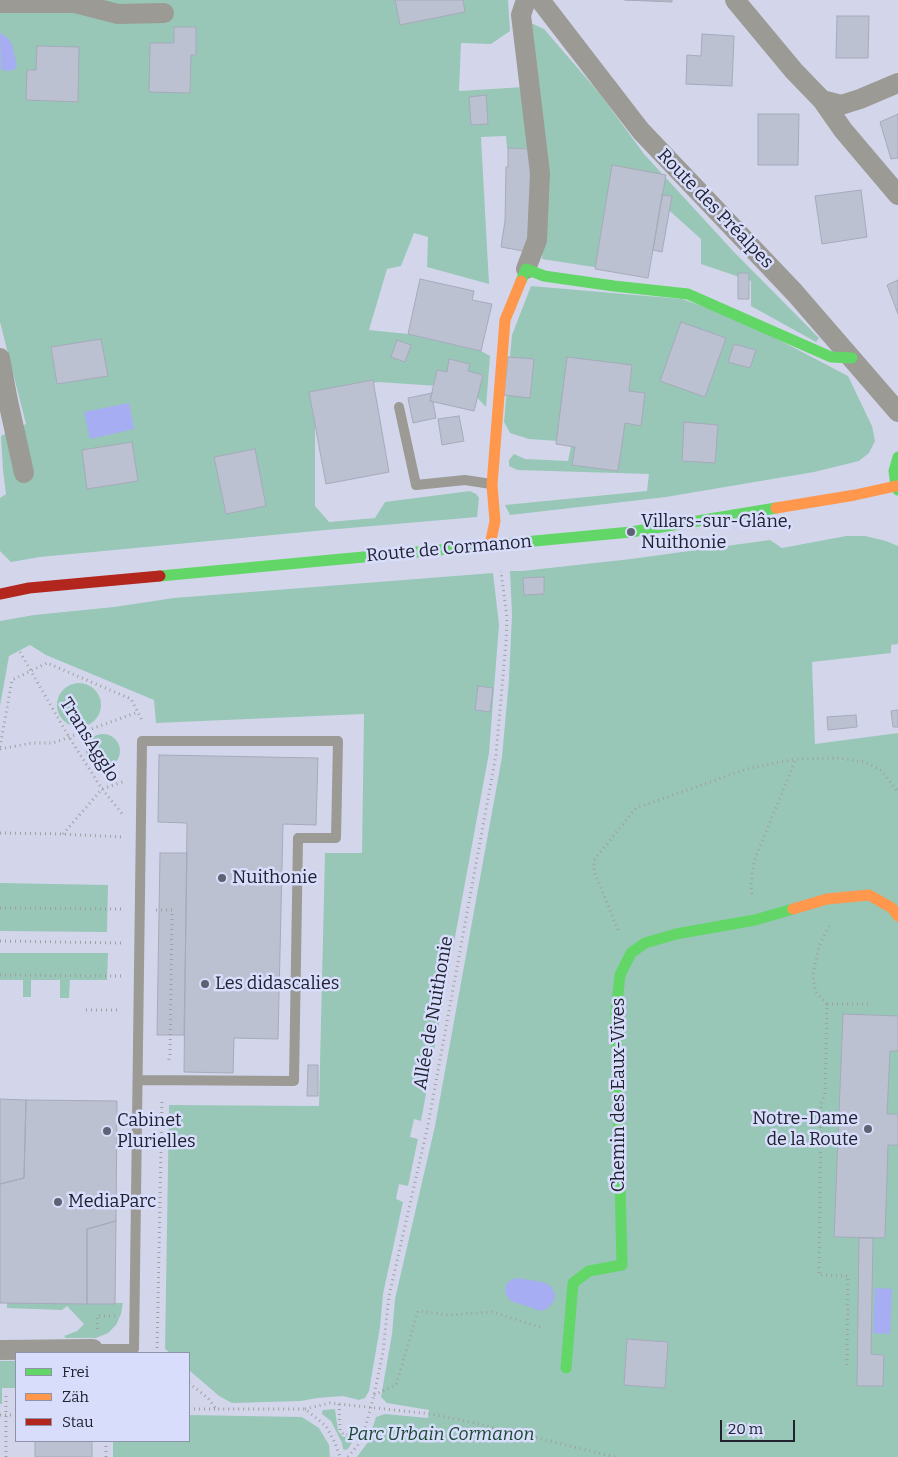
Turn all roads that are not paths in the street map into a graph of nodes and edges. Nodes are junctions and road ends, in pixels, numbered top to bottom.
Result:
1 (526, 0) edge
2 (540, 0) edge
3 (735, 0) edge
4 (0, 3) edge
5 (164, 13) dead end
6 (898, 83) edge
7 (822, 100) junction
8 (898, 195) edge
9 (526, 269) junction
10 (0, 358) edge
11 (852, 358) junction
12 (399, 407) dead end
13 (898, 412) edge
14 (898, 456) edge
15 (24, 473) dead end
16 (492, 484) junction
17 (897, 488) edge
18 (490, 545) junction
19 (0, 594) edge
20 (898, 916) edge
21 (138, 1080) junction
22 (94, 1349) joint
23 (0, 1350) edge
24 (566, 1368) dead end

1 - 9 street
2 - 11 street, Route des Préalpes
3 - 7 street
4 - 5 street
6 - 7 street
7 - 8 street
9 - 11 street
9 - 16 street
10 - 15 street
11 - 13 street, Route des Préalpes
12 - 16 lane
14 - 17 street
16 - 18 street
17 - 18 street, Route de Cormanon
18 - 19 street, Route de Cormanon
20 - 24 street, Chemin des Eaux-Vives
21 - 21 lane
21 - 22 lane
22 - 23 street

